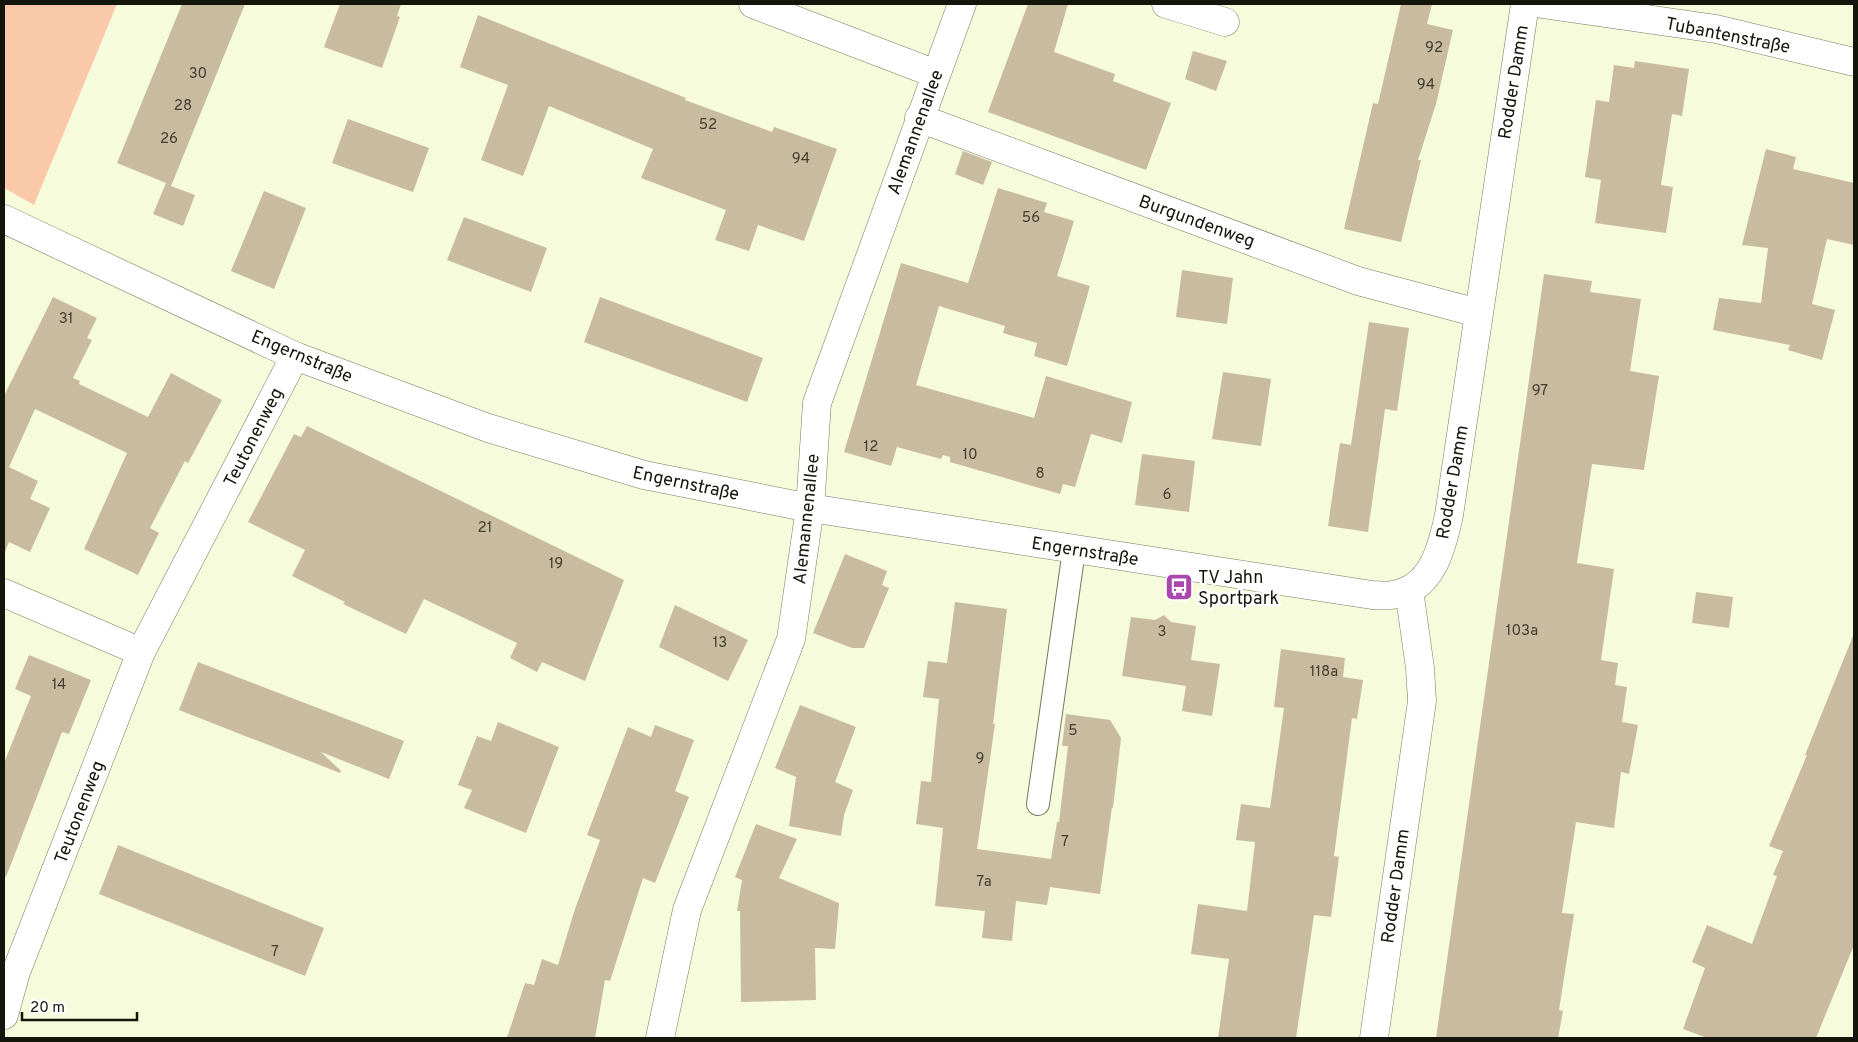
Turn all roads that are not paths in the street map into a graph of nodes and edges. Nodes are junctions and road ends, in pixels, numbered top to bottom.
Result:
1 (753, 4) edge
2 (962, 4) edge
3 (1166, 4) edge
4 (1525, 4) edge
5 (1542, 4) edge
6 (1225, 22) dead end
7 (1854, 62) edge
8 (936, 74) junction
9 (919, 118) junction
10 (4, 219) edge
11 (1478, 313) junction
12 (295, 356) junction
13 (810, 508) junction
14 (1074, 550) junction
15 (1409, 590) junction
16 (4, 593) edge
17 (141, 652) junction
18 (1038, 804) dead end
19 (10, 970) edge
20 (4, 1015) edge
21 (660, 1038) edge
22 (1374, 1038) edge

1 - 8 street
2 - 8 street, Alemannenallee
3 - 6 street
4 - 11 street, Rodder Damm
5 - 7 street, Tubantenstraße
8 - 9 street, Alemannenallee
9 - 11 street, Burgundenweg
9 - 13 street, Alemannenallee
10 - 12 street, Engernstraße
11 - 15 street, Rodder Damm
12 - 13 street, Engernstraße
12 - 17 street, Teutonenweg
13 - 14 street, Engernstraße
13 - 21 street, Alemannenallee
14 - 15 street, Engernstraße
14 - 18 lane
15 - 22 street, Rodder Damm
16 - 17 street
17 - 19 street, Teutonenweg
19 - 20 street, Teutonenweg

